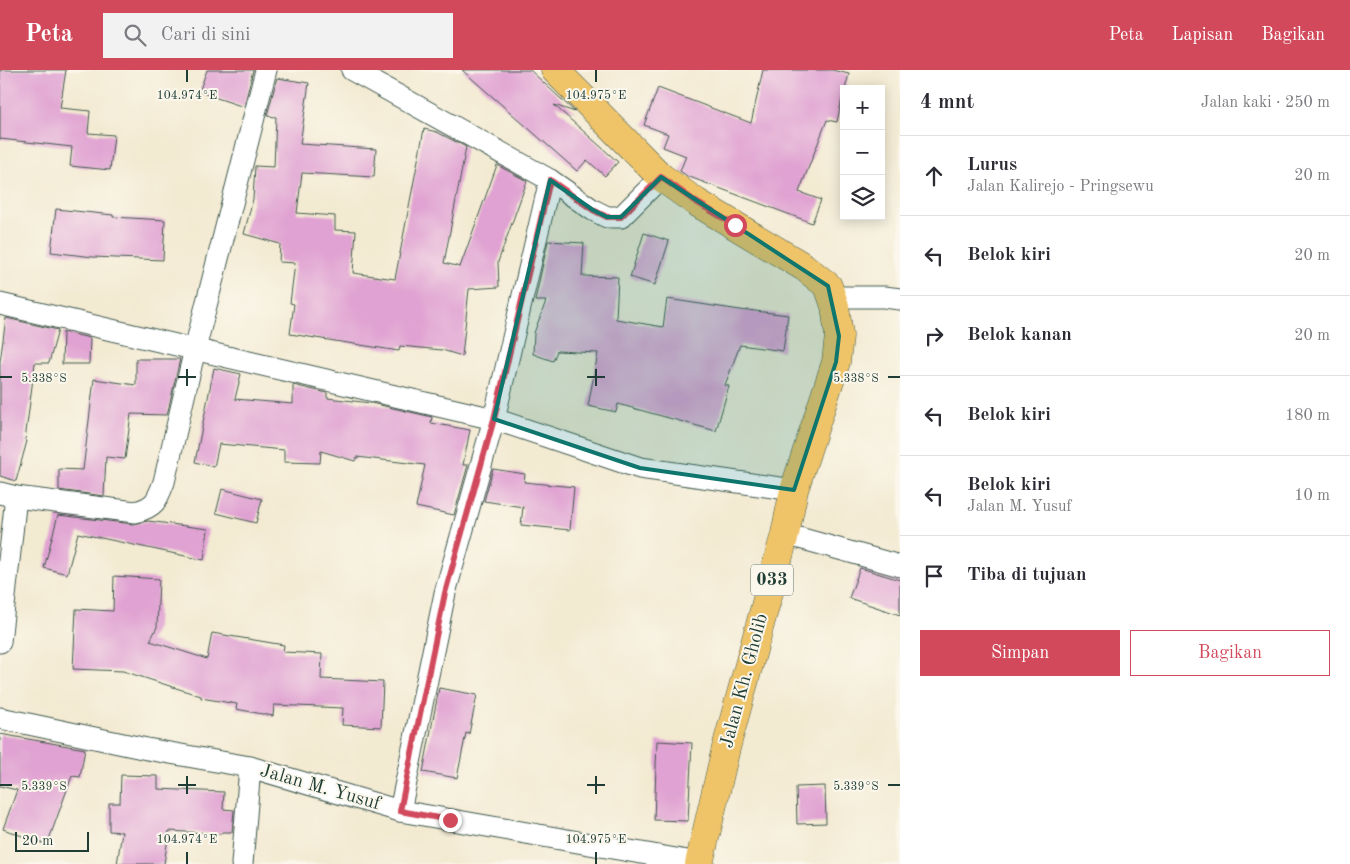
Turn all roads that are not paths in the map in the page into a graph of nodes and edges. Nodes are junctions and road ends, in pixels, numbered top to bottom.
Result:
1 (266, 70) edge
2 (352, 70) edge
3 (556, 70) edge
4 (661, 177) junction
5 (550, 180) junction
6 (832, 297) junction
7 (900, 299) edge
8 (0, 304) edge
9 (195, 349) junction
10 (494, 419) junction
11 (794, 490) junction
12 (8, 495) edge
13 (785, 534) junction
14 (900, 566) edge
15 (0, 642) edge
16 (0, 718) edge
17 (250, 767) junction
18 (400, 811) junction
19 (699, 863) edge
20 (242, 864) edge

1 - 9 street
2 - 5 street
3 - 4 main road, 033
4 - 5 street
4 - 6 main road, 033
5 - 10 street
6 - 7 street
6 - 11 main road, Jalan Kh. Gholib / 033
8 - 9 street
9 - 10 street
9 - 12 street
10 - 11 street
10 - 18 street
11 - 13 main road, Jalan Kh. Gholib / 033
12 - 15 street
13 - 14 street
13 - 19 main road, Jalan Kh. Gholib / 033
16 - 17 street, Jalan M. Yusuf
17 - 18 street, Jalan M. Yusuf
17 - 20 street
18 - 19 street, Jalan M. Yusuf

